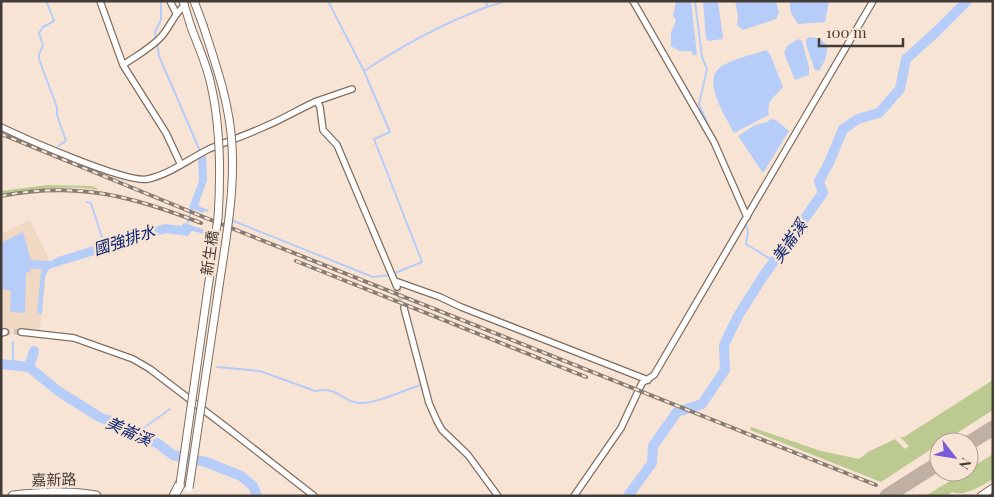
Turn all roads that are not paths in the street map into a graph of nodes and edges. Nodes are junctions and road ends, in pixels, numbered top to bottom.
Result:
1 (100, 1) edge
2 (170, 1) edge
3 (194, 1) edge
4 (633, 1) edge
5 (872, 1) edge
6 (184, 3) edge
7 (176, 13) junction
8 (123, 65) junction
9 (352, 89) dead end
10 (317, 102) junction
11 (1, 127) edge
12 (181, 165) junction
13 (746, 218) junction
14 (404, 308) tunnel mouth
15 (21, 332) tunnel mouth
16 (648, 380) junction
17 (180, 484) junction
18 (993, 488) edge
19 (188, 493) edge
20 (13, 496) edge
21 (96, 496) edge
22 (174, 496) edge
23 (179, 496) edge
24 (314, 496) edge
25 (498, 496) edge
26 (574, 496) edge
27 (981, 496) edge

1 - 8 street
2 - 7 street
3 - 19 street, 新生橋, bridge
4 - 13 street
5 - 13 street
6 - 7 street
6 - 17 street, 新生橋, bridge
7 - 8 street
8 - 12 street
9 - 10 street
10 - 12 street
10 - 16 street
11 - 12 street
13 - 16 street
14 - 25 street
15 - 24 street
16 - 26 street
17 - 22 main road
17 - 23 street, 新生橋
18 - 27 street
20 - 21 main road, 嘉新路

